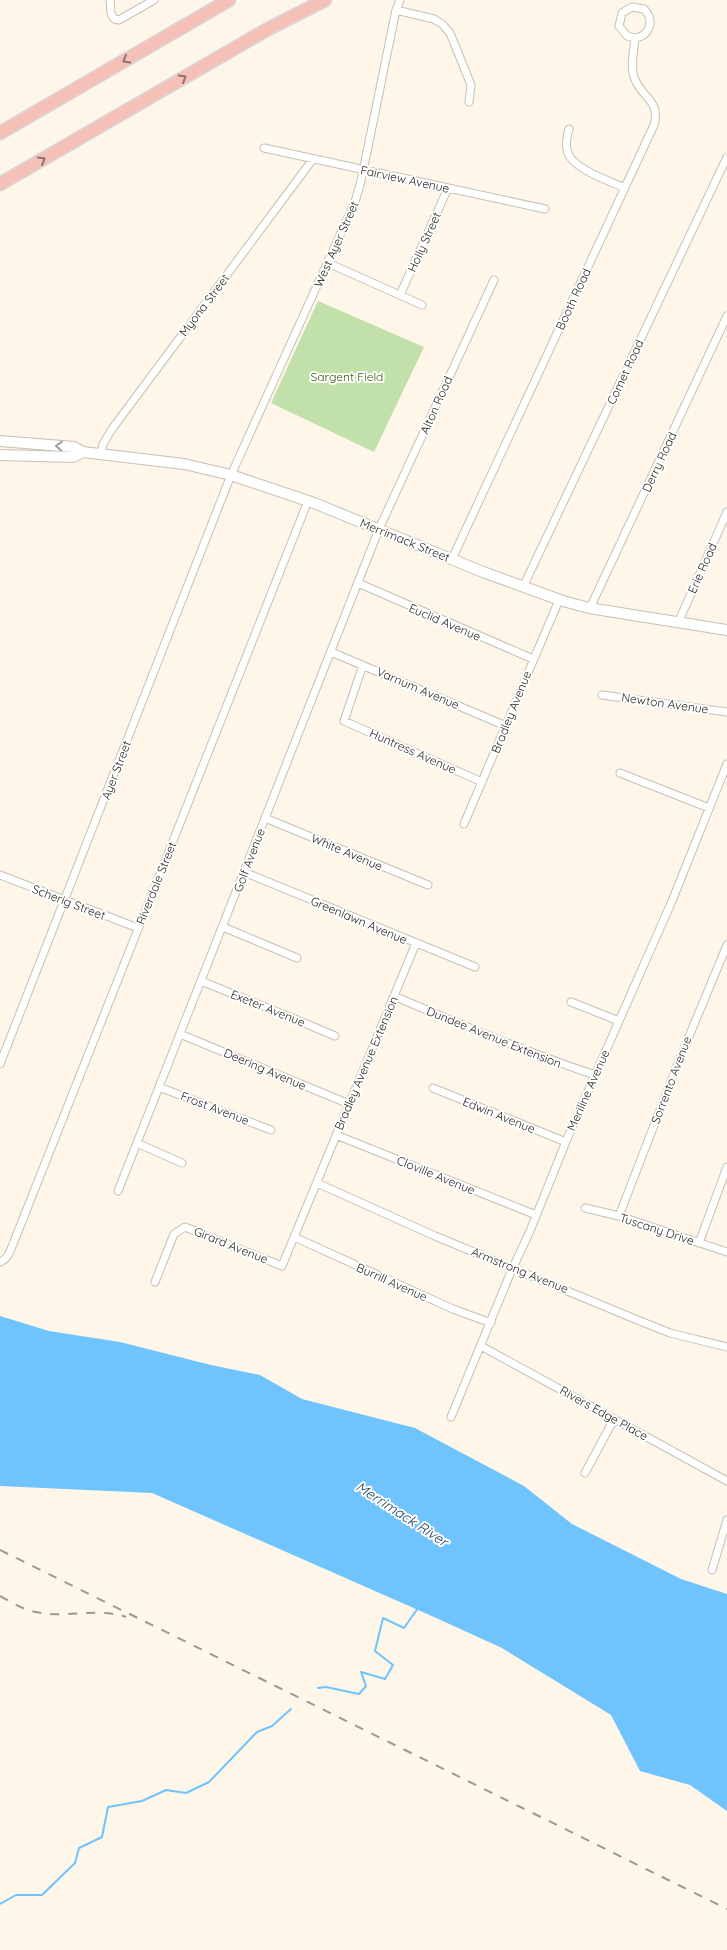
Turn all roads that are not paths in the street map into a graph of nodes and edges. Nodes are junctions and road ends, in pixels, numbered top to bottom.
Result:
1 (110, 0) edge
2 (154, 0) edge
3 (229, 0) edge
4 (325, 0) edge
5 (400, 0) edge
6 (396, 10) junction
7 (635, 38) junction
8 (469, 102) dead end
9 (569, 129) dead end
10 (0, 133) edge
11 (264, 148) dead end
12 (727, 157) edge
13 (312, 159) junction
14 (363, 170) junction
15 (0, 184) edge
16 (448, 188) junction
17 (625, 188) junction
18 (545, 209) dead end
19 (328, 263) junction
20 (494, 280) dead end
21 (400, 295) junction
22 (422, 305) dead end
23 (727, 316) edge
24 (0, 442) edge
25 (83, 452) junction
26 (101, 454) junction
27 (0, 455) edge
28 (232, 475) junction
29 (308, 501) junction
30 (727, 512) edge
31 (379, 530) junction
32 (452, 559) junction
33 (358, 583) junction
34 (523, 587) junction
35 (559, 600) junction
36 (590, 608) junction
37 (678, 623) junction
38 (727, 630) edge
39 (331, 652) junction
40 (533, 660) junction
41 (363, 665) junction
42 (602, 695) dead end
43 (727, 712) edge
44 (506, 726) junction
45 (727, 764) edge
46 (620, 773) dead end
47 (482, 782) junction
48 (709, 808) junction
49 (265, 818) junction
50 (464, 824) dead end
51 (244, 872) junction
52 (0, 875) edge
53 (428, 885) dead end
54 (65, 900) junction
55 (222, 927) junction
56 (138, 928) junction
57 (416, 943) junction
58 (727, 945) edge
59 (725, 954) edge
60 (297, 958) dead end
61 (475, 967) dead end
62 (201, 981) junction
63 (394, 996) junction
64 (571, 1002) dead end
65 (619, 1021) junction
66 (180, 1034) junction
67 (335, 1036) dead end
68 (0, 1064) edge
69 (595, 1076) junction
70 (160, 1087) junction
71 (433, 1088) dead end
72 (349, 1104) junction
73 (271, 1130) dead end
74 (336, 1135) junction
75 (566, 1142) junction
76 (137, 1143) junction
77 (182, 1163) dead end
78 (727, 1167) edge
79 (316, 1182) junction
80 (118, 1191) dead end
81 (585, 1208) dead end
82 (536, 1215) junction
83 (619, 1216) junction
84 (294, 1238) junction
85 (699, 1243) junction
86 (727, 1252) edge
87 (0, 1262) edge
88 (513, 1267) junction
89 (154, 1282) dead end
90 (491, 1323) junction
91 (481, 1346) junction
92 (727, 1347) edge
93 (451, 1417) dead end
94 (614, 1419) junction
95 (585, 1473) dead end
96 (727, 1481) edge
97 (727, 1520) edge
98 (712, 1570) dead end

1 - 2 street
3 -> 10 highway
15 -> 4 highway
5 - 6 street, West Ayer Street
6 - 8 street
6 - 14 street, West Ayer Street
7 - 7 street
7 - 17 street, Booth Road
9 - 17 street
11 - 13 street, Fairview Avenue
12 - 34 street, Comet Road
13 - 14 street, Fairview Avenue
13 - 26 street, Myona Street
14 - 16 street, Fairview Avenue
14 - 19 street, West Ayer Street
16 - 18 street, Fairview Avenue
16 - 21 street, Holly Street
17 - 32 street, Booth Road
19 - 21 street
19 - 28 street, West Ayer Street
20 - 31 street, Alton Road
21 - 22 street
23 - 36 street, Derry Road
25 -> 24 main road
25 - 26 main road, Merrimack Street
25 - 27 main road
26 - 28 main road, Merrimack Street
28 - 29 main road, Merrimack Street
28 - 54 street, Ayer Street
29 - 31 main road, Merrimack Street
29 - 56 street, Riverdale Street
30 - 37 street, Erie Road
31 - 32 main road, Merrimack Street
31 - 33 street, Golf Avenue
32 - 34 main road, Merrimack Street
33 - 39 street, Golf Avenue
33 - 40 street, Euclid Avenue
34 - 35 main road, Merrimack Street
35 - 36 main road, Merrimack Street
35 - 40 street, Bradley Avenue
36 - 37 main road, Merrimack Street
37 - 38 main road, Merrimack Street
39 - 41 street, Varnum Avenue
39 - 49 street, Golf Avenue
40 - 44 street, Bradley Avenue
41 - 44 street, Varnum Avenue
41 - 47 street, Huntress Avenue
42 - 43 street, Newton Avenue
44 - 47 street, Bradley Avenue
45 - 48 street, Meriline Avenue
46 - 48 street
47 - 50 street, Bradley Avenue
48 - 65 street, Meriline Avenue
49 - 51 street, Golf Avenue
49 - 53 street, White Avenue
51 - 55 street, Golf Avenue
51 - 57 street, Greenlawn Avenue
52 - 54 street, Scherig Street
54 - 56 street, Scherig Street
54 - 68 street, Ayer Street
55 - 60 street
55 - 62 street, Golf Avenue
56 - 87 street, Riverdale Street
57 - 61 street, Greenlawn Avenue
57 - 63 street, Bradley Avenue Extension
58 - 59 street, Sorrento Avenue
59 - 83 street, Sorrento Avenue
62 - 66 street, Golf Avenue
62 - 67 street, Exeter Avenue
63 - 69 street, Dundee Avenue Extension
63 - 72 street, Bradley Avenue Extension
64 - 65 street
65 - 69 street, Meriline Avenue
66 - 70 street, Golf Avenue
66 - 72 street, Deering Avenue
69 - 75 street, Meriline Avenue
70 - 73 street, Frost Avenue
70 - 76 street, Golf Avenue
71 - 75 street, Edwin Avenue
72 - 74 street, Bradley Avenue Extension
74 - 79 street, Bradley Avenue Extension
74 - 82 street, Cloville Avenue
75 - 82 street, Meriline Avenue
76 - 77 street
76 - 80 street, Golf Avenue
78 - 85 street
79 - 84 street
79 - 88 street, Armstrong Avenue
81 - 83 street, Tuscany Drive
82 - 88 street, Meriline Avenue
83 - 85 street, Tuscany Drive
84 - 89 street, Girard Avenue
84 - 90 street, Burrill Avenue
85 - 86 street, Tuscany Drive
88 - 90 street, Meriline Avenue
88 - 92 street, Armstrong Avenue
90 - 91 street, Meriline Avenue
91 - 93 street, Meriline Avenue
91 - 94 street, Rivers Edge Place
94 - 95 street
94 - 96 street, Rivers Edge Place
97 - 98 street

